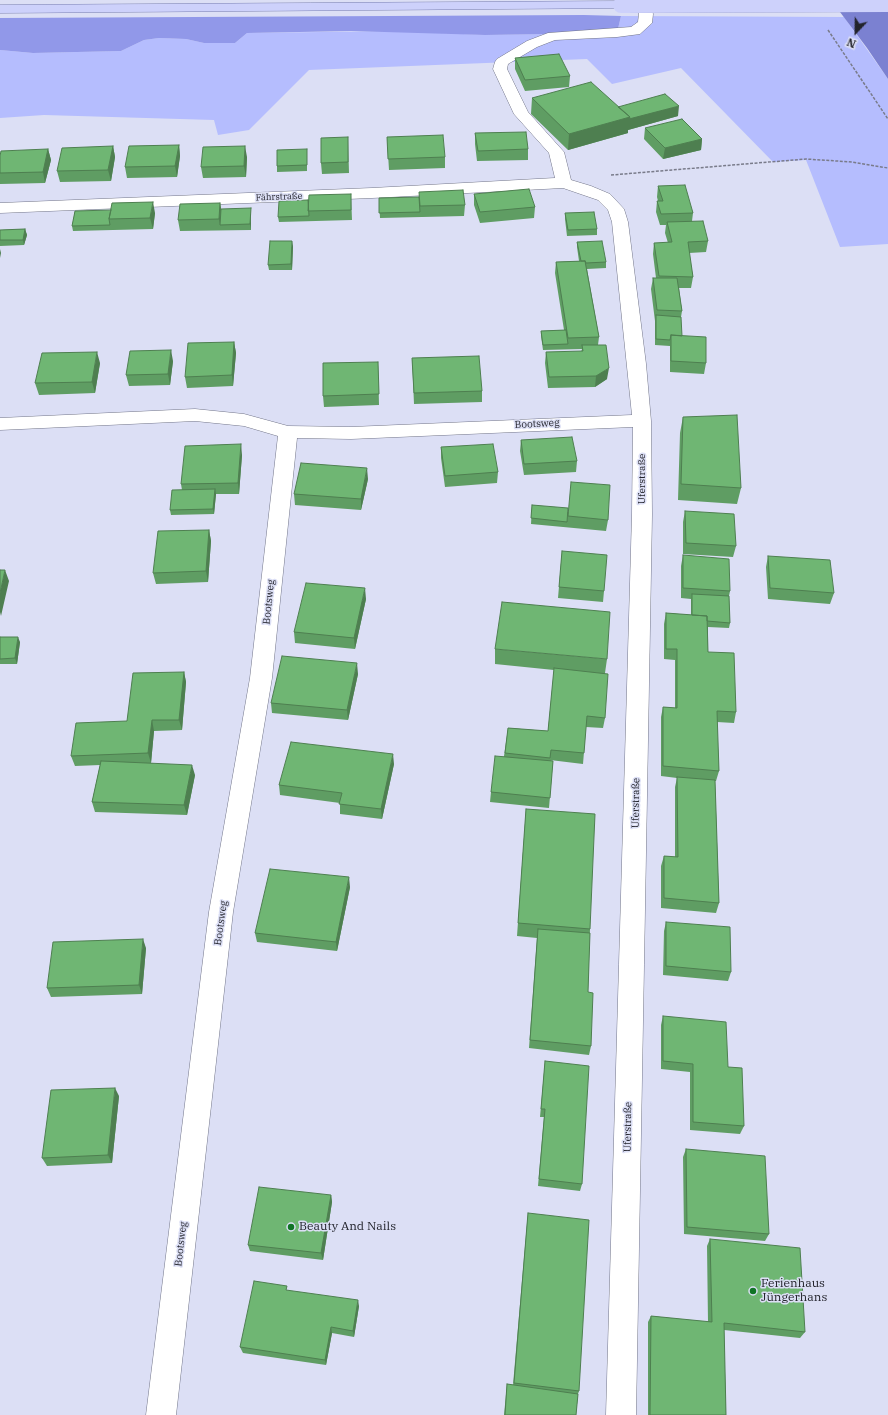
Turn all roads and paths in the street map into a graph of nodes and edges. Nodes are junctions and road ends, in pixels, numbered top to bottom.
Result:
1 (642, 0) edge
2 (888, 4) edge
3 (0, 9) edge
4 (826, 28) dead end
5 (888, 119) edge
6 (888, 168) edge
7 (564, 183) junction
8 (594, 193) junction
9 (0, 208) edge
10 (642, 421) junction
11 (0, 424) edge
12 (288, 432) junction
13 (161, 1415) edge
14 (621, 1415) edge

1 - 7 street
2 - 3 main road, bridge
4 - 5 path
6 - 8 path
7 - 8 street, Fährstraße
7 - 9 street, Fährstraße
8 - 10 street, Uferstraße
10 - 12 street, Bootsweg
10 - 14 street, Uferstraße
11 - 12 street, Bootsweg
12 - 13 street, Bootsweg

